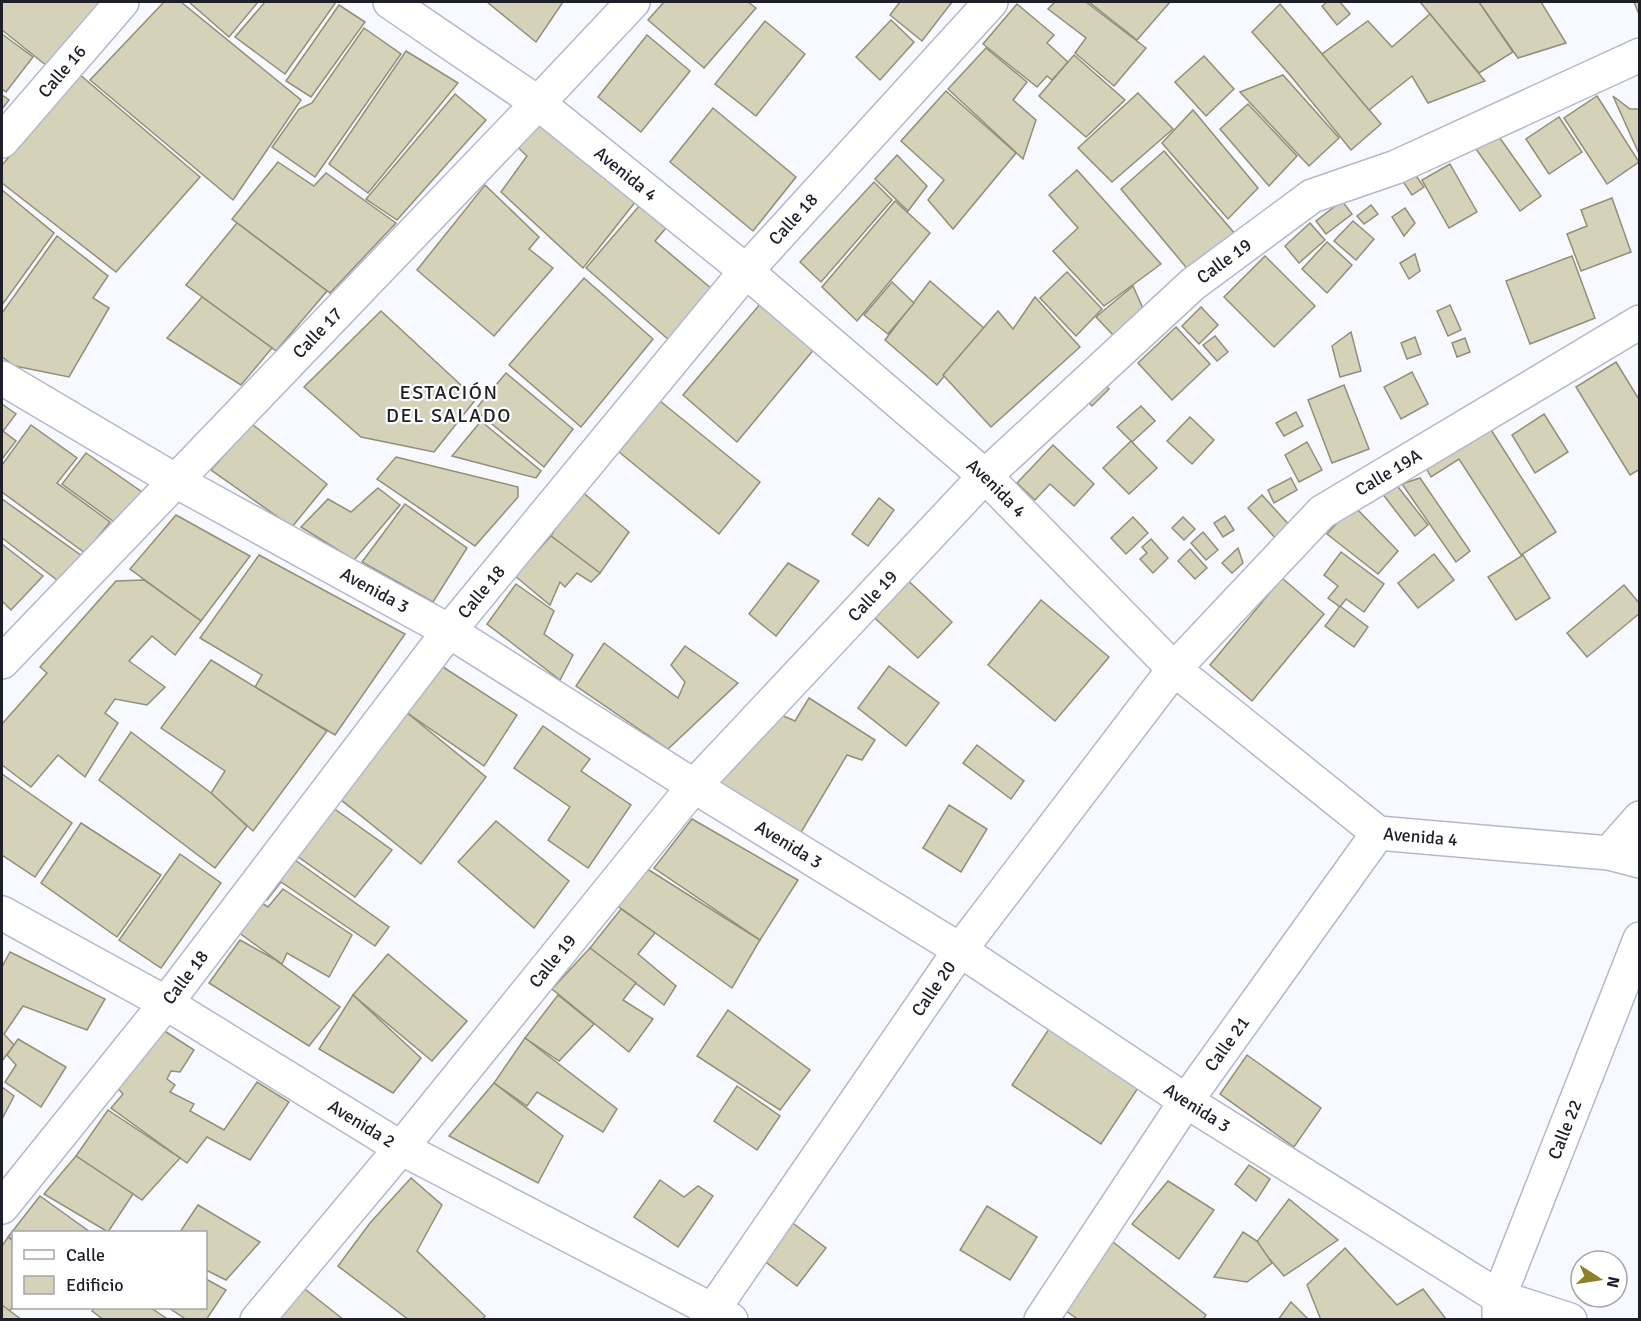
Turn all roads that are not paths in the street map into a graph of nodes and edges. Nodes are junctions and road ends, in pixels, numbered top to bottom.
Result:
1 (122, 2) edge
2 (390, 2) edge
3 (633, 2) edge
4 (991, 2) edge
5 (1640, 55) edge
6 (538, 103) junction
7 (2, 141) edge
8 (746, 271) junction
9 (1640, 322) edge
10 (2, 378) edge
11 (985, 476) junction
12 (176, 481) junction
13 (449, 632) junction
14 (2, 662) edge
15 (1174, 669) junction
16 (694, 786) junction
17 (1640, 818) edge
18 (1377, 833) junction
19 (1624, 857) edge
20 (2, 913) edge
21 (1640, 939) edge
22 (960, 950) junction
23 (166, 1003) junction
24 (1186, 1101) junction
25 (401, 1148) junction
26 (2, 1207) edge
27 (1499, 1308) edge
28 (717, 1316) edge
29 (257, 1320) edge
30 (1041, 1320) edge
31 (1570, 1320) edge

1 - 7 street, Calle 16
2 - 6 street, Avenida 4
3 - 6 street, Calle 17
4 - 8 street, Calle 18
5 - 11 street, Calle 19
6 - 8 street, Avenida 4
6 - 12 street, Calle 17
8 - 11 street, Avenida 4
8 - 13 street, Calle 18
9 - 15 street, Calle 19A
10 - 12 street, Avenida 3
11 - 15 street, Avenida 4
11 - 16 street, Calle 19
12 - 13 street, Avenida 3
12 - 14 street, Calle 17
13 - 16 street, Avenida 3
13 - 23 street, Calle 18
15 - 18 street, Avenida 4
15 - 22 street, Calle 20
16 - 22 street, Avenida 3
16 - 25 street, Calle 19
17 - 19 street
18 - 19 street, Avenida 4
18 - 24 street, Calle 21
20 - 23 street, Avenida 2
21 - 27 street, Calle 22
22 - 24 street, Avenida 3
22 - 28 street, Calle 20
23 - 25 street, Avenida 2
23 - 26 street, Calle 18
24 - 27 street, Avenida 3
24 - 30 street, Calle 21
25 - 28 street, Avenida 2
25 - 29 street, Calle 19
27 - 31 street, Avenida 3

